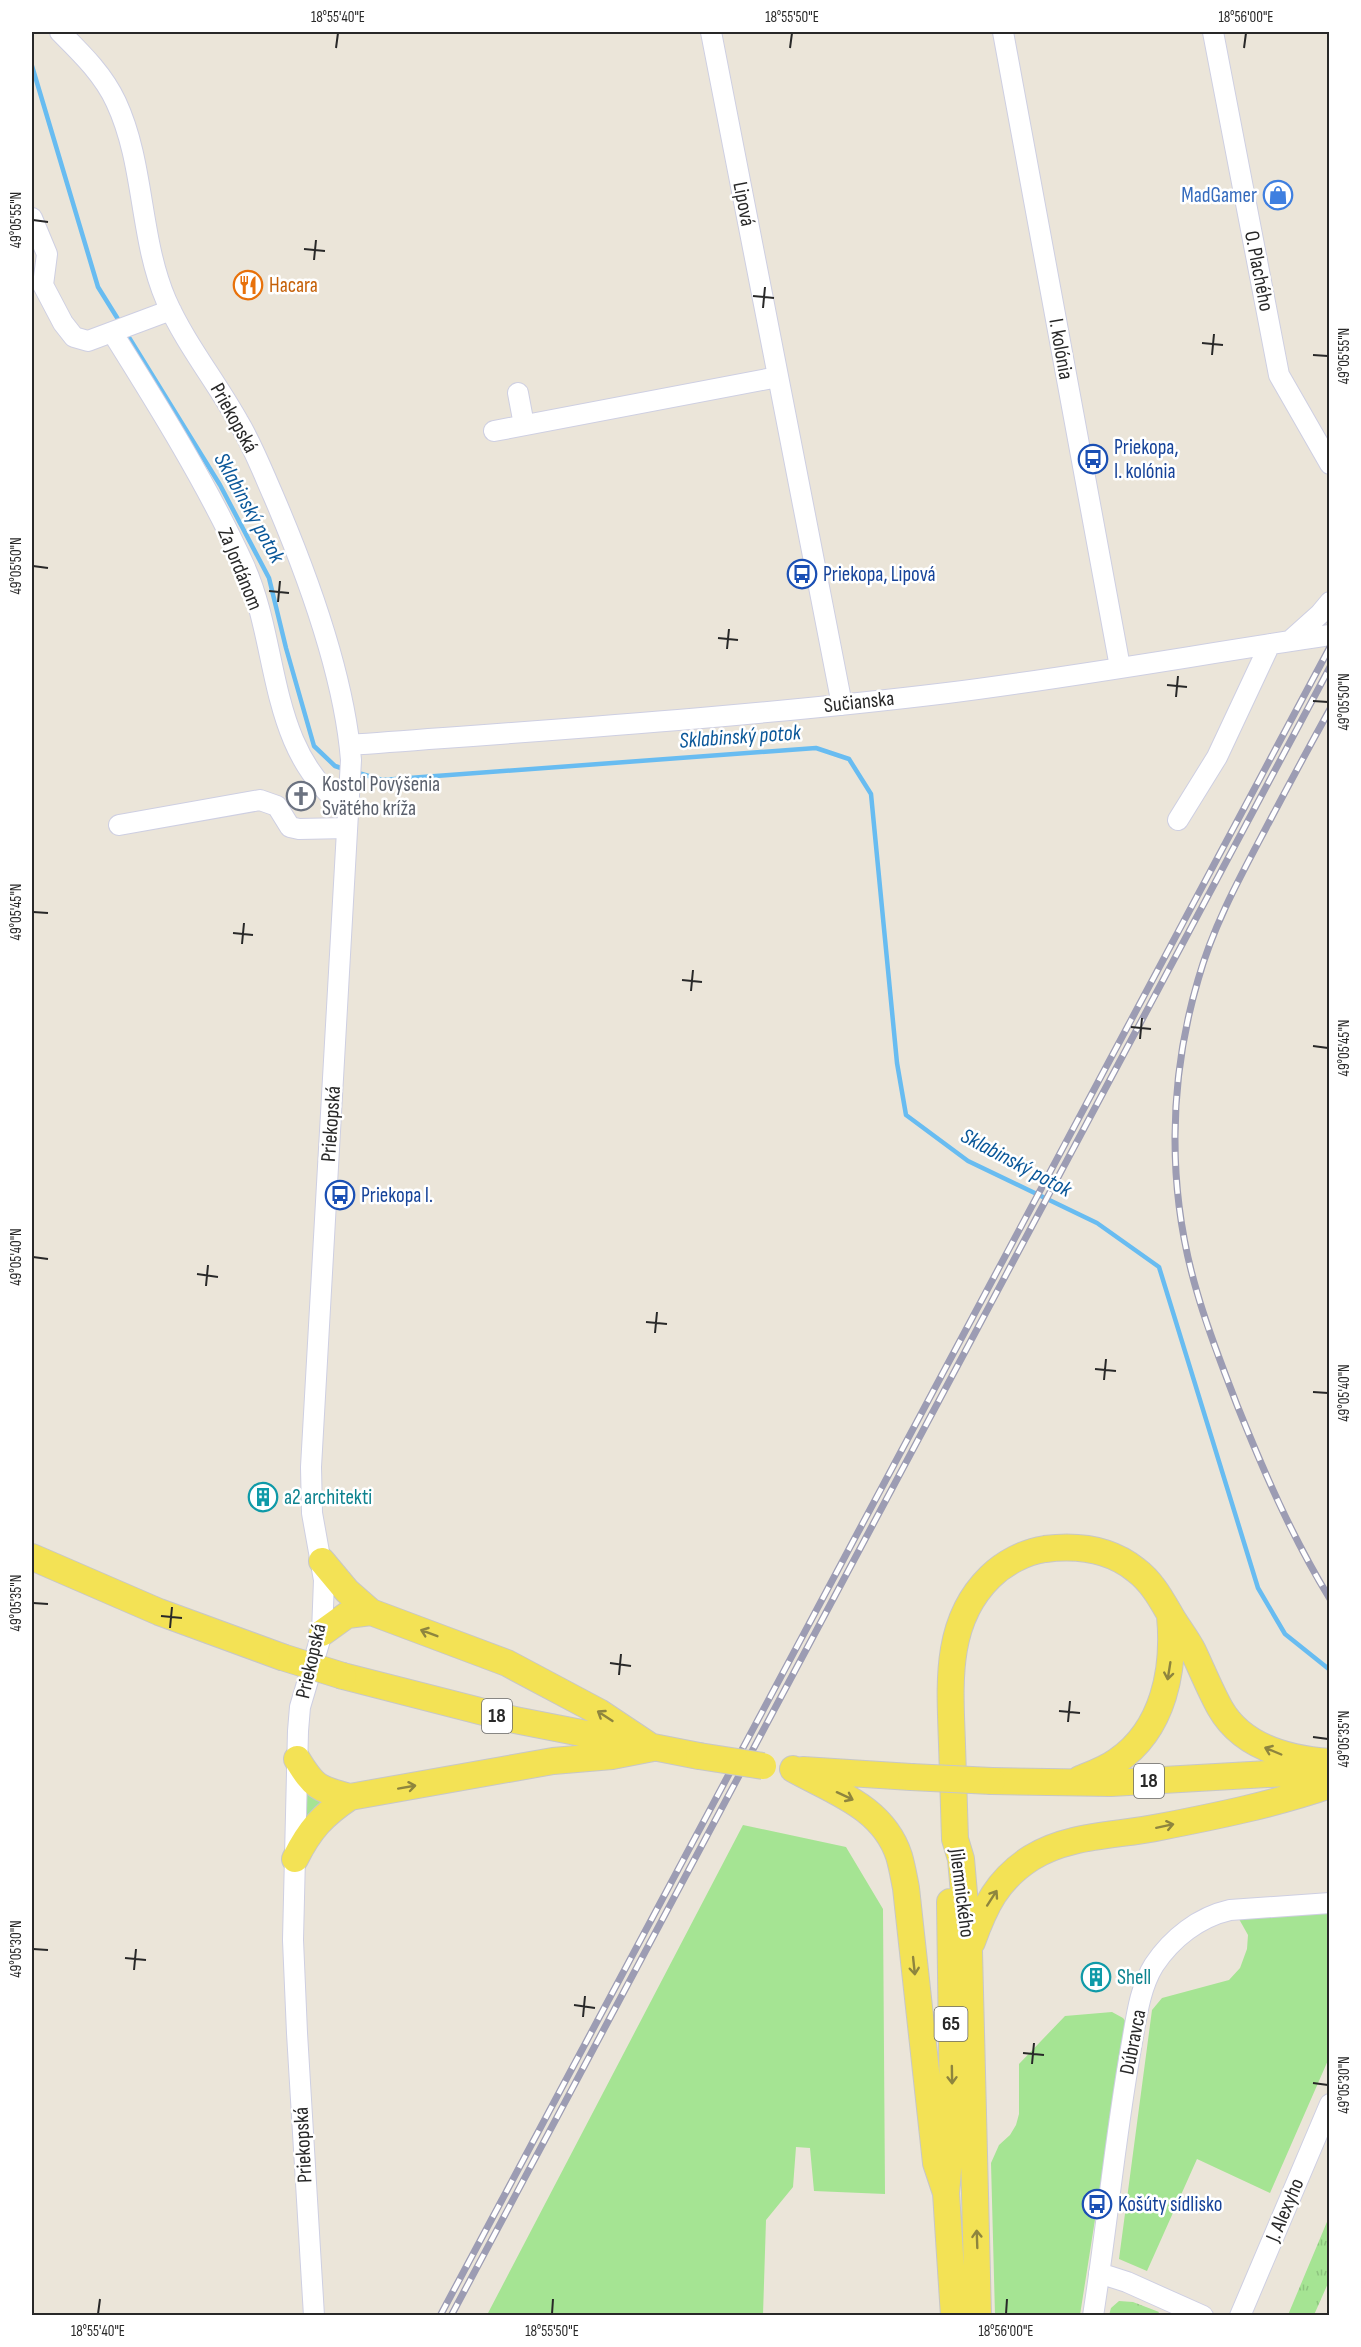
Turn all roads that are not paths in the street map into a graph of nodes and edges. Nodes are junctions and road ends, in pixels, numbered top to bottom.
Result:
1 (60, 32) edge
2 (711, 32) edge
3 (1003, 32) edge
4 (1213, 32) edge
5 (32, 218) edge
6 (38, 286) edge
7 (171, 310) junction
8 (112, 332) junction
9 (778, 377) junction
10 (518, 393) dead end
11 (524, 425) junction
12 (494, 430) dead end
13 (1329, 464) edge
14 (1329, 602) edge
15 (1329, 634) edge
16 (1291, 640) junction
17 (1270, 644) junction
18 (1120, 667) junction
19 (842, 705) junction
20 (350, 752) junction
21 (348, 810) junction
22 (1178, 820) dead end
23 (119, 825) dead end
24 (32, 1557) edge
25 (322, 1561) junction
26 (371, 1612) junction
27 (1169, 1613) junction
28 (322, 1633) junction
29 (653, 1748) junction
30 (297, 1759) junction
31 (1329, 1762) edge
32 (793, 1769) junction
33 (1329, 1770) edge
34 (1073, 1783) junction
35 (1329, 1785) edge
36 (350, 1797) junction
37 (955, 1839) junction
38 (295, 1858) junction
39 (1329, 1903) edge
40 (969, 1951) junction
41 (1329, 2104) edge
42 (946, 2193) junction
43 (1099, 2273) junction
44 (314, 2316) edge
45 (954, 2316) edge
46 (978, 2316) edge
47 (1093, 2316) edge
48 (1203, 2316) edge
49 (1240, 2316) edge

1 - 7 street, Priekopská
2 - 9 street, Lipová
3 - 18 street, I. kolónia
4 - 13 street, O. Plachého
5 - 6 street
6 - 8 street
7 - 8 street
7 - 20 street, Priekopská
8 - 21 street, Za Jordánom
9 - 11 street
9 - 19 street, Lipová
10 - 11 street
11 - 12 street
14 - 16 street
15 - 16 street, Sučianska
16 - 17 street, Sučianska
17 - 18 street, Sučianska
17 - 22 street
18 - 19 street, Sučianska
19 - 20 street, Sučianska
20 - 21 street, Priekopská
21 - 23 street
21 - 25 street, Priekopská
24 - 29 main road, 18, bridge
25 - 26 main road
25 - 28 street, Priekopská
26 - 28 main road
29 -> 26 main road
31 -> 27 main road
27 -> 34 main road
27 - 37 main road
28 - 30 street, Priekopská
29 - 32 main road, 18, bridge
36 -> 29 main road
30 - 36 main road
30 - 38 street, Priekopská
32 - 34 main road, 18, bridge
32 -> 42 main road
33 - 34 main road, 18
40 -> 35 main road
36 - 38 main road
37 - 40 main road, Jilemnického / 65
37 -> 42 main road, Jilemnického / 65
38 - 44 street, Priekopská
39 - 43 street, Dúbravca
46 -> 40 main road, Jilemnického / 65
41 - 49 street, J. Alexyho
42 - 45 main road, Jilemnického / 65
43 - 47 street, Dúbravca
43 - 48 street

